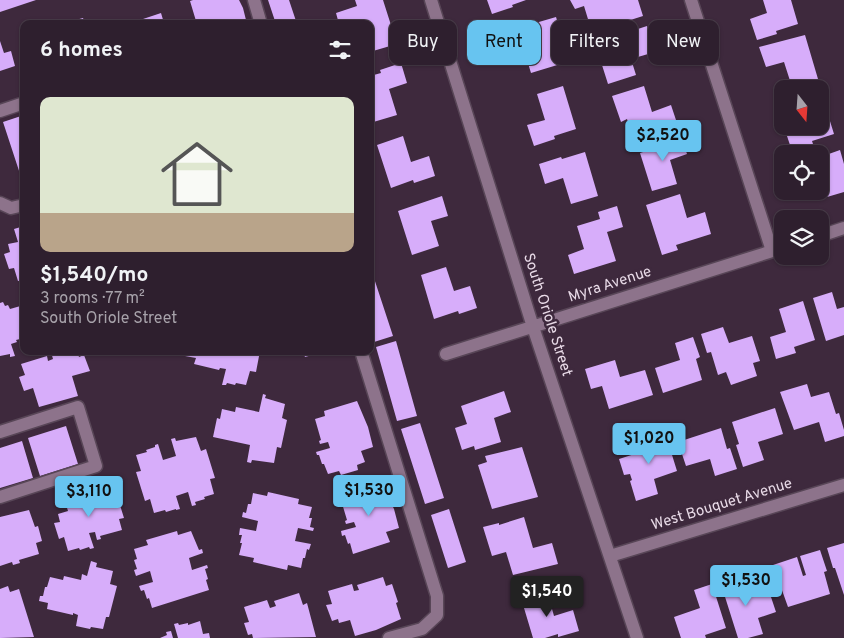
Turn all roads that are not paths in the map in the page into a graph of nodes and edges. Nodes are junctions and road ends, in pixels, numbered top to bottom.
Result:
1 (254, 0) edge
2 (431, 0) edge
3 (691, 0) edge
4 (260, 20) edge
5 (20, 104) edge
6 (0, 111) edge
7 (0, 203) edge
8 (20, 206) edge
9 (844, 228) edge
10 (829, 233) edge
11 (774, 241) edge
12 (774, 251) edge
13 (533, 327) junction
14 (446, 354) dead end
15 (362, 355) edge
16 (0, 432) edge
17 (844, 485) edge
18 (0, 496) edge
19 (610, 556) junction
20 (389, 638) edge
21 (637, 638) edge

1 - 4 street
2 - 13 street, South Oriole Street
3 - 11 street
5 - 6 street
7 - 8 street
9 - 10 street
12 - 13 street, Myra Avenue
13 - 14 street, Myra Avenue
13 - 19 street, South Oriole Street
15 - 20 street
16 - 18 street
17 - 19 street, West Bouquet Avenue
19 - 21 street, South Oriole Street

